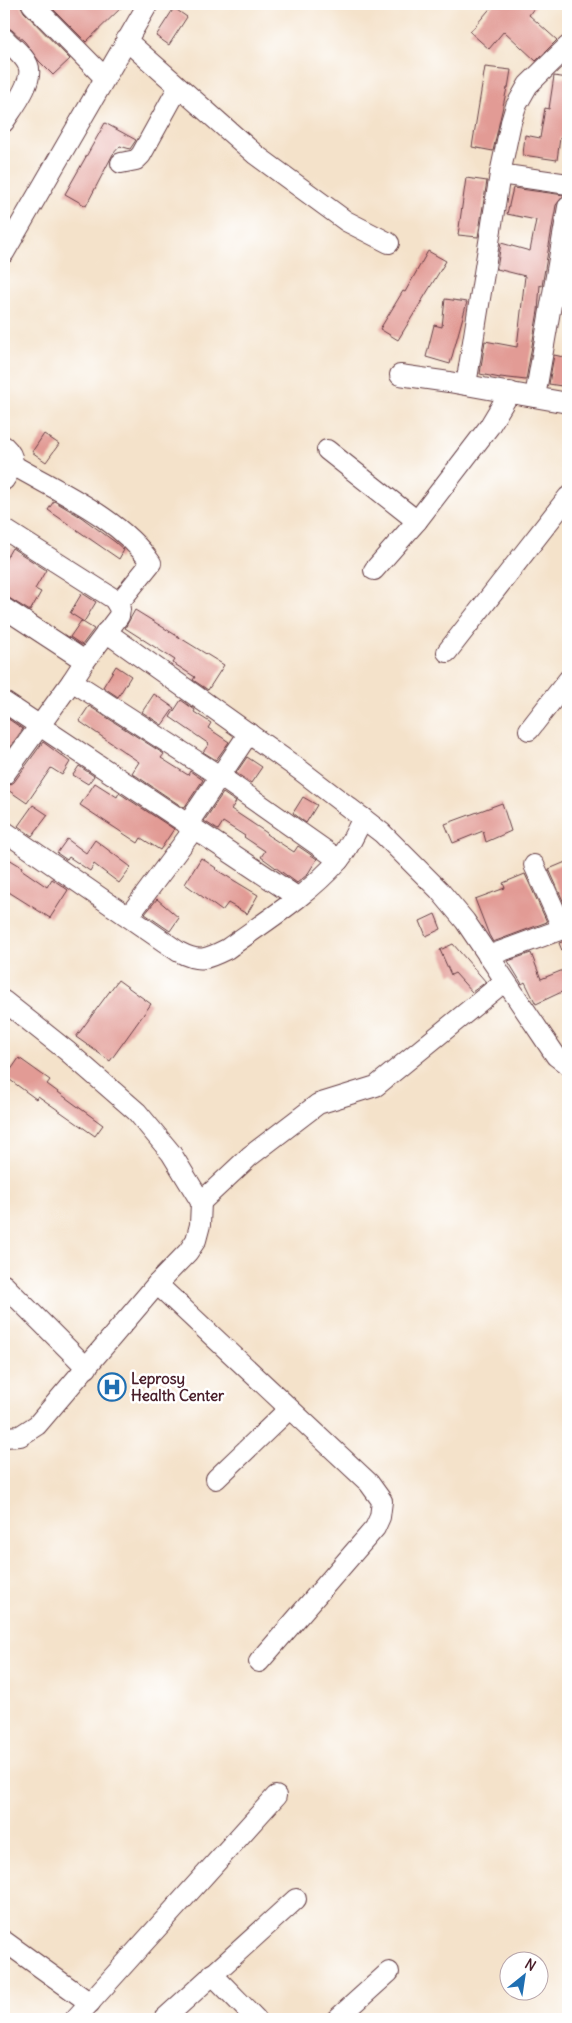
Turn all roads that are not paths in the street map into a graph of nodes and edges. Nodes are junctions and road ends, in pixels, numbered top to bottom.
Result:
1 (32, 4) edge
2 (148, 4) edge
3 (4, 38) edge
4 (126, 40) junction
5 (568, 46) edge
6 (104, 78) junction
7 (178, 88) junction
8 (4, 122) edge
9 (121, 163) dead end
10 (500, 174) junction
11 (568, 184) edge
12 (568, 207) edge
13 (389, 243) dead end
14 (4, 253) edge
15 (400, 375) dead end
16 (466, 385) junction
17 (510, 392) junction
18 (535, 397) junction
19 (568, 403) edge
20 (4, 446) edge
21 (326, 450) dead end
22 (8, 472) edge
23 (568, 497) edge
24 (417, 521) junction
25 (4, 529) edge
26 (374, 570) dead end
27 (118, 604) junction
28 (4, 608) edge
29 (106, 632) junction
30 (447, 652) dead end
31 (85, 661) junction
32 (568, 680) edge
33 (72, 681) junction
34 (4, 702) edge
35 (41, 725) junction
36 (529, 730) dead end
37 (249, 733) junction
38 (4, 776) edge
39 (221, 777) junction
40 (363, 818) junction
41 (190, 827) junction
42 (4, 831) edge
43 (339, 860) junction
44 (534, 865) dead end
45 (297, 897) junction
46 (129, 916) junction
47 (566, 928) edge
48 (488, 956) junction
49 (505, 981) junction
50 (6, 1008) edge
51 (568, 1065) edge
52 (201, 1202) junction
53 (157, 1284) junction
54 (4, 1285) edge
55 (87, 1368) junction
56 (289, 1409) junction
57 (4, 1437) edge
58 (216, 1479) dead end
59 (259, 1662) dead end
60 (276, 1796) dead end
61 (296, 1899) dead end
62 (4, 1941) edge
63 (388, 1972) dead end
64 (212, 1974) junction
65 (90, 2003) junction
66 (76, 2019) edge
67 (164, 2019) edge
68 (256, 2019) edge
69 (337, 2019) edge

1 - 6 street
2 - 4 street
3 - 8 street
4 - 6 street
4 - 7 street
5 - 10 street
6 - 14 street
7 - 9 street
7 - 13 street
10 - 11 street
10 - 16 street
12 - 18 street
15 - 16 street
16 - 17 street
17 - 18 street
17 - 24 street
18 - 19 street
20 - 22 street
21 - 24 street
22 - 27 street
23 - 30 street
24 - 26 street
25 - 27 street
27 - 29 street
28 - 31 street
29 - 31 street
29 - 37 street
31 - 33 street
32 - 36 street
33 - 35 street
33 - 39 street
34 - 35 street
35 - 38 street
35 - 41 street
37 - 39 street
37 - 40 street
39 - 41 street
39 - 43 street
40 - 43 street
40 - 48 street
41 - 45 street
41 - 46 street
42 - 46 street
43 - 45 street
44 - 47 street
45 - 46 street
47 - 48 street
48 - 49 street
49 - 51 street
49 - 52 street
50 - 52 street
52 - 53 street
53 - 55 street
53 - 56 street
54 - 55 street
55 - 57 street
56 - 58 street
56 - 59 street
60 - 65 street
61 - 64 street
62 - 65 street
63 - 69 street
64 - 67 street
64 - 68 street
65 - 66 street

